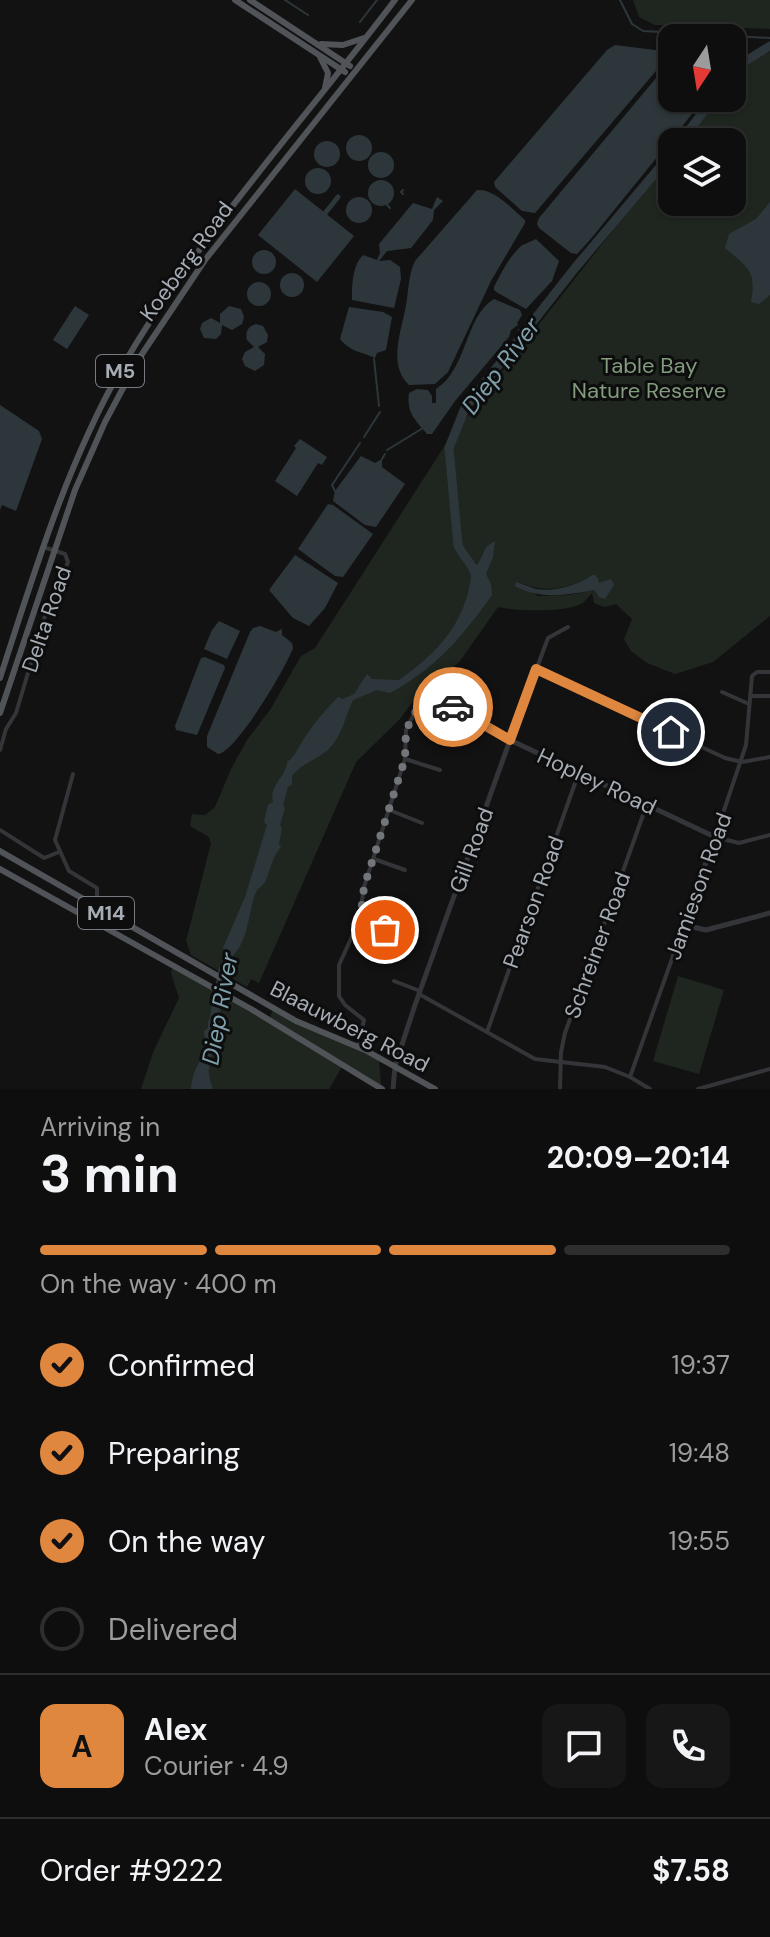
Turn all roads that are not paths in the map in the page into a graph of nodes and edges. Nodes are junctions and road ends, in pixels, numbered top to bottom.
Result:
1 (235, 0) edge
2 (250, 0) edge
3 (395, 0) edge
4 (412, 0) edge
5 (368, 35) junction
6 (317, 43) junction
7 (318, 54) junction
8 (344, 67) junction
9 (354, 74) junction
10 (320, 97) junction
11 (43, 547) junction
12 (55, 551) junction
13 (568, 627) dead end
14 (536, 669) junction
15 (770, 672) edge
16 (0, 678) edge
17 (722, 692) dead end
18 (751, 694) junction
19 (770, 696) edge
20 (750, 705) junction
21 (0, 713) edge
22 (510, 740) junction
23 (0, 750) edge
24 (770, 757) edge
25 (405, 759) junction
26 (742, 762) junction
27 (440, 770) dead end
28 (579, 772) junction
29 (73, 774) dead end
30 (647, 804) junction
31 (387, 809) junction
32 (422, 823) dead end
33 (0, 830) edge
34 (770, 835) edge
35 (715, 837) junction
36 (0, 850) edge
37 (59, 852) junction
38 (373, 859) junction
39 (405, 870) dead end
40 (0, 872) edge
41 (92, 904) junction
42 (361, 913) junction
43 (770, 913) edge
44 (684, 925) junction
45 (385, 930) dead end
46 (394, 981) dead end
47 (420, 993) junction
48 (487, 1032) junction
49 (358, 1046) junction
50 (560, 1062) junction
51 (395, 1066) junction
52 (770, 1069) edge
53 (630, 1077) junction
54 (382, 1089) edge
55 (393, 1089) edge
56 (435, 1089) edge
57 (560, 1089) edge
58 (650, 1089) edge
59 (698, 1089) edge

1 - 7 main road
2 - 6 main road
3 - 5 main road, Koeberg Road / M5
4 - 9 main road, Koeberg Road / M5
5 - 6 main road
5 - 8 main road, Koeberg Road / M5
6 - 8 main road
7 - 8 main road
7 - 10 main road
8 - 9 main road
8 - 10 main road, Koeberg Road / M5
9 - 12 main road, Koeberg Road / M5
10 - 11 main road, Koeberg Road / M5
11 - 12 street, Delta Road
11 - 16 main road, Koeberg Road / M5
12 - 21 main road, Koeberg Road / M5
12 - 23 street, Delta Road
13 - 14 street, Gill Road
14 - 22 street, Gill Road
14 - 26 street
15 - 18 street
17 - 20 street
18 - 19 street
18 - 20 street, Jamieson Road
20 - 26 street, Jamieson Road
22 - 25 street, Hopley Road
22 - 28 street, Hopley Road
22 - 47 street, Gill Road
24 - 26 street
25 - 27 street
25 - 31 street
26 - 35 street, Jamieson Road
28 - 30 street, Hopley Road
28 - 48 street, Pearson Road
29 - 37 street
30 - 35 street, Hopley Road
30 - 50 street, Schreiner Road
31 - 32 street
31 - 38 street
33 - 37 street
34 - 35 street, Hopley Road
35 - 44 street, Jamieson Road
36 - 41 main road, Blaauwberg Road / M14
37 - 41 street
38 - 39 street
38 - 42 street
40 - 54 main road, Blaauwberg Road / M14
41 - 49 main road, Blaauwberg Road / M14
42 - 45 street
42 - 49 street
43 - 44 street
44 - 53 street, Jamieson Road
46 - 47 street
47 - 48 street
47 - 51 street, Gill Road
48 - 50 street
49 - 51 main road, Blaauwberg Road / M14
50 - 53 street
50 - 57 street, Schreiner Road
51 - 55 street, Gill Road
51 - 56 main road, Blaauwberg Road / M14
52 - 59 street
53 - 58 street

